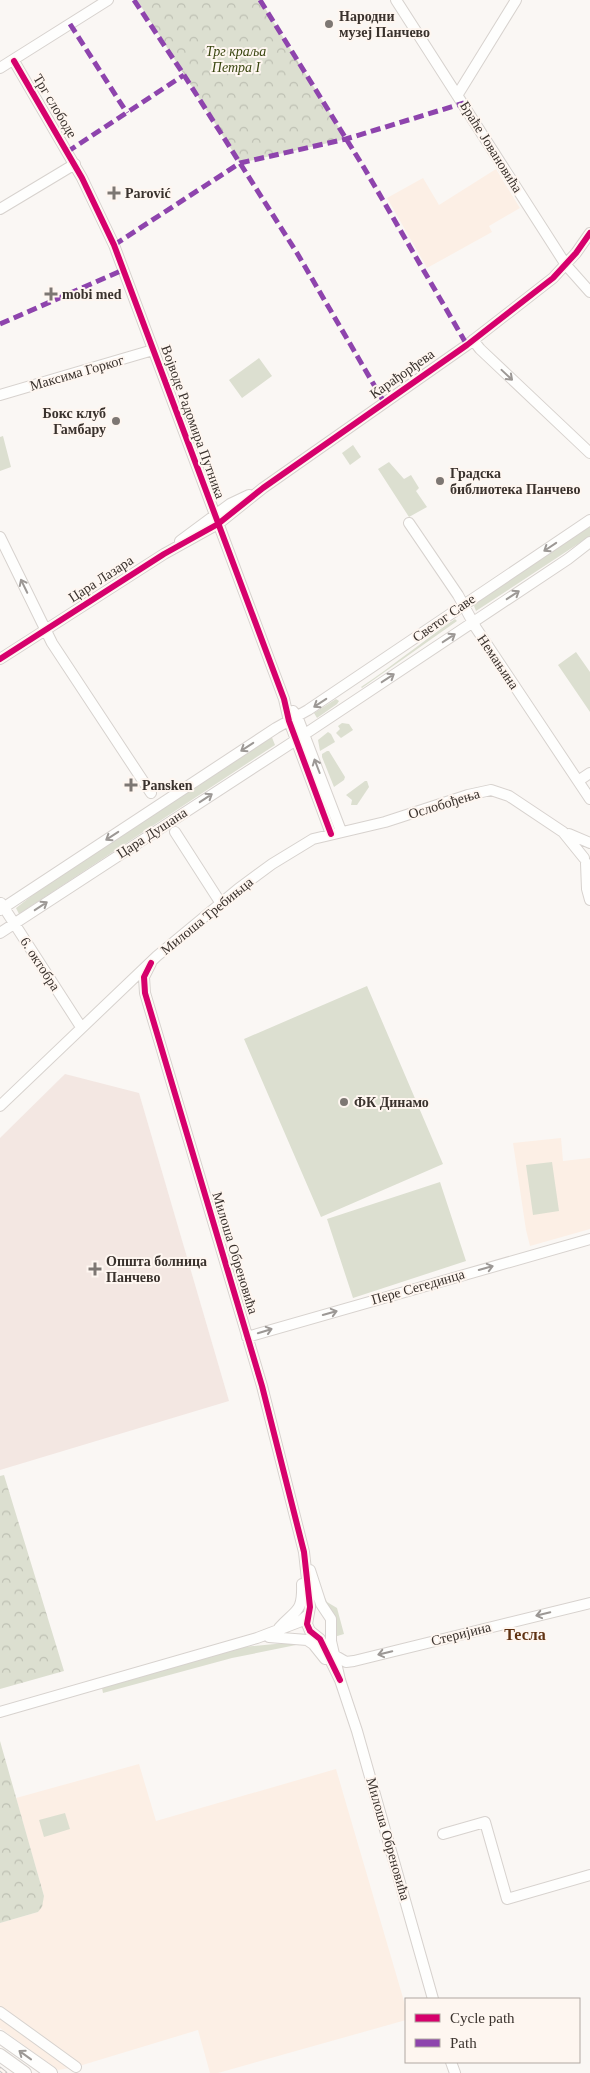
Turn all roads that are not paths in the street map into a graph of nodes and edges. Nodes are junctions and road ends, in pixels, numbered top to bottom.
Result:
1 (108, 0) edge
2 (396, 0) edge
3 (516, 0) edge
4 (14, 60) junction
5 (0, 68) edge
6 (458, 94) junction
7 (75, 164) junction
8 (0, 210) edge
9 (590, 233) edge
10 (566, 265) junction
11 (590, 292) edge
12 (473, 340) junction
13 (153, 350) junction
14 (0, 395) edge
15 (590, 453) edge
16 (216, 520) junction
17 (590, 520) edge
18 (409, 523) dead end
19 (0, 537) edge
20 (590, 542) edge
21 (464, 605) junction
22 (472, 622) junction
23 (45, 630) junction
24 (0, 659) edge
25 (293, 719) junction
26 (300, 737) junction
27 (590, 773) edge
28 (578, 781) junction
29 (151, 794) dead end
30 (590, 799) edge
31 (341, 831) junction
32 (175, 832) dead end
33 (563, 832) junction
34 (331, 834) junction
35 (590, 844) edge
36 (587, 863) edge
37 (590, 900) edge
38 (220, 902) junction
39 (1, 906) edge
40 (14, 924) junction
41 (0, 933) edge
42 (151, 963) junction
43 (122, 989) junction
44 (144, 994) junction
45 (81, 1027) junction
46 (0, 1106) edge
47 (590, 1239) edge
48 (247, 1337) junction
49 (304, 1552) junction
50 (305, 1566) junction
51 (590, 1603) edge
52 (326, 1611) junction
53 (309, 1614) junction
54 (331, 1626) junction
55 (278, 1630) junction
56 (313, 1633) junction
57 (270, 1637) junction
58 (257, 1638) junction
59 (334, 1655) junction
60 (333, 1668) junction
61 (340, 1680) junction
62 (0, 1712) edge
63 (443, 1834) dead end
64 (590, 1875) edge
65 (433, 1998) edge
66 (0, 2012) edge
67 (0, 2037) edge
68 (0, 2055) edge
69 (76, 2067) dead end
70 (24, 2073) edge
71 (50, 2073) edge

1 - 4 street
2 - 6 street, Браће Јовановића
3 - 6 street
4 - 5 street
4 - 7 street, Трг слободе
6 - 10 street, Браће Јовановића
7 - 8 street
7 - 13 street, Војводе Радомира Путника
9 - 10 street, Карађорђева
10 - 11 street, Браће Јовановића
10 - 12 street, Карађорђева
12 -> 15 street
12 - 16 street, Карађорђева
13 - 14 street, Максима Горког
13 - 16 street, Војводе Радомира Путника
16 - 23 street, Цара Лазара
16 - 25 street, Војводе Радомира Путника
17 -> 21 street, Светог Саве
18 - 21 street, Немањина
23 -> 19 street
22 -> 20 street, Светог Саве
21 - 22 street, Немањина
21 -> 25 street, Светог Саве
26 -> 22 street, Светог Саве
22 - 28 street, Немањина
23 - 24 street, Цара Лазара
23 - 29 street
25 - 26 street, Војводе Радомира Путника
25 -> 39 street, Цара Душана
31 -> 26 street, Војводе Радомира Путника
26 - 34 street, Војводе Радомира Путника
40 -> 26 street, Цара Душана
27 - 28 street
28 - 30 street, Немањина
31 - 33 street, Ослобођења
31 - 34 street, Милоша Требињца
32 - 38 street
33 - 35 street
33 - 36 street, Ослобођења
34 - 38 street, Милоша Требињца
35 - 36 street
36 - 37 street
38 - 42 street, Милоша Требињца
39 - 40 street, 6. октобра
40 - 41 street, Цара Душана
40 - 45 street, 6. октобра
42 - 43 street, Милоша Требињца
42 - 44 street, Милоша Обреновића
43 - 44 street
43 - 45 street, Милоша Требињца
44 - 48 street, Милоша Обреновића
45 - 46 street, Милоша Требињца
48 -> 47 street, Пере Сегединца
48 - 49 street, Милоша Обреновића
49 - 50 street
49 - 52 street
50 - 53 street
50 - 55 street
51 -> 59 street, Стеријина
52 - 53 street
52 - 54 street
53 - 55 street
53 - 56 street
54 - 56 street
54 - 59 street
55 - 58 street
56 - 57 street
56 - 60 street
57 - 58 street
57 - 60 street
58 - 62 street
59 - 61 street
60 - 61 street
61 - 65 street, Милоша Обреновића
63 - 64 street
66 - 69 street
71 -> 67 main road
68 - 70 main road

